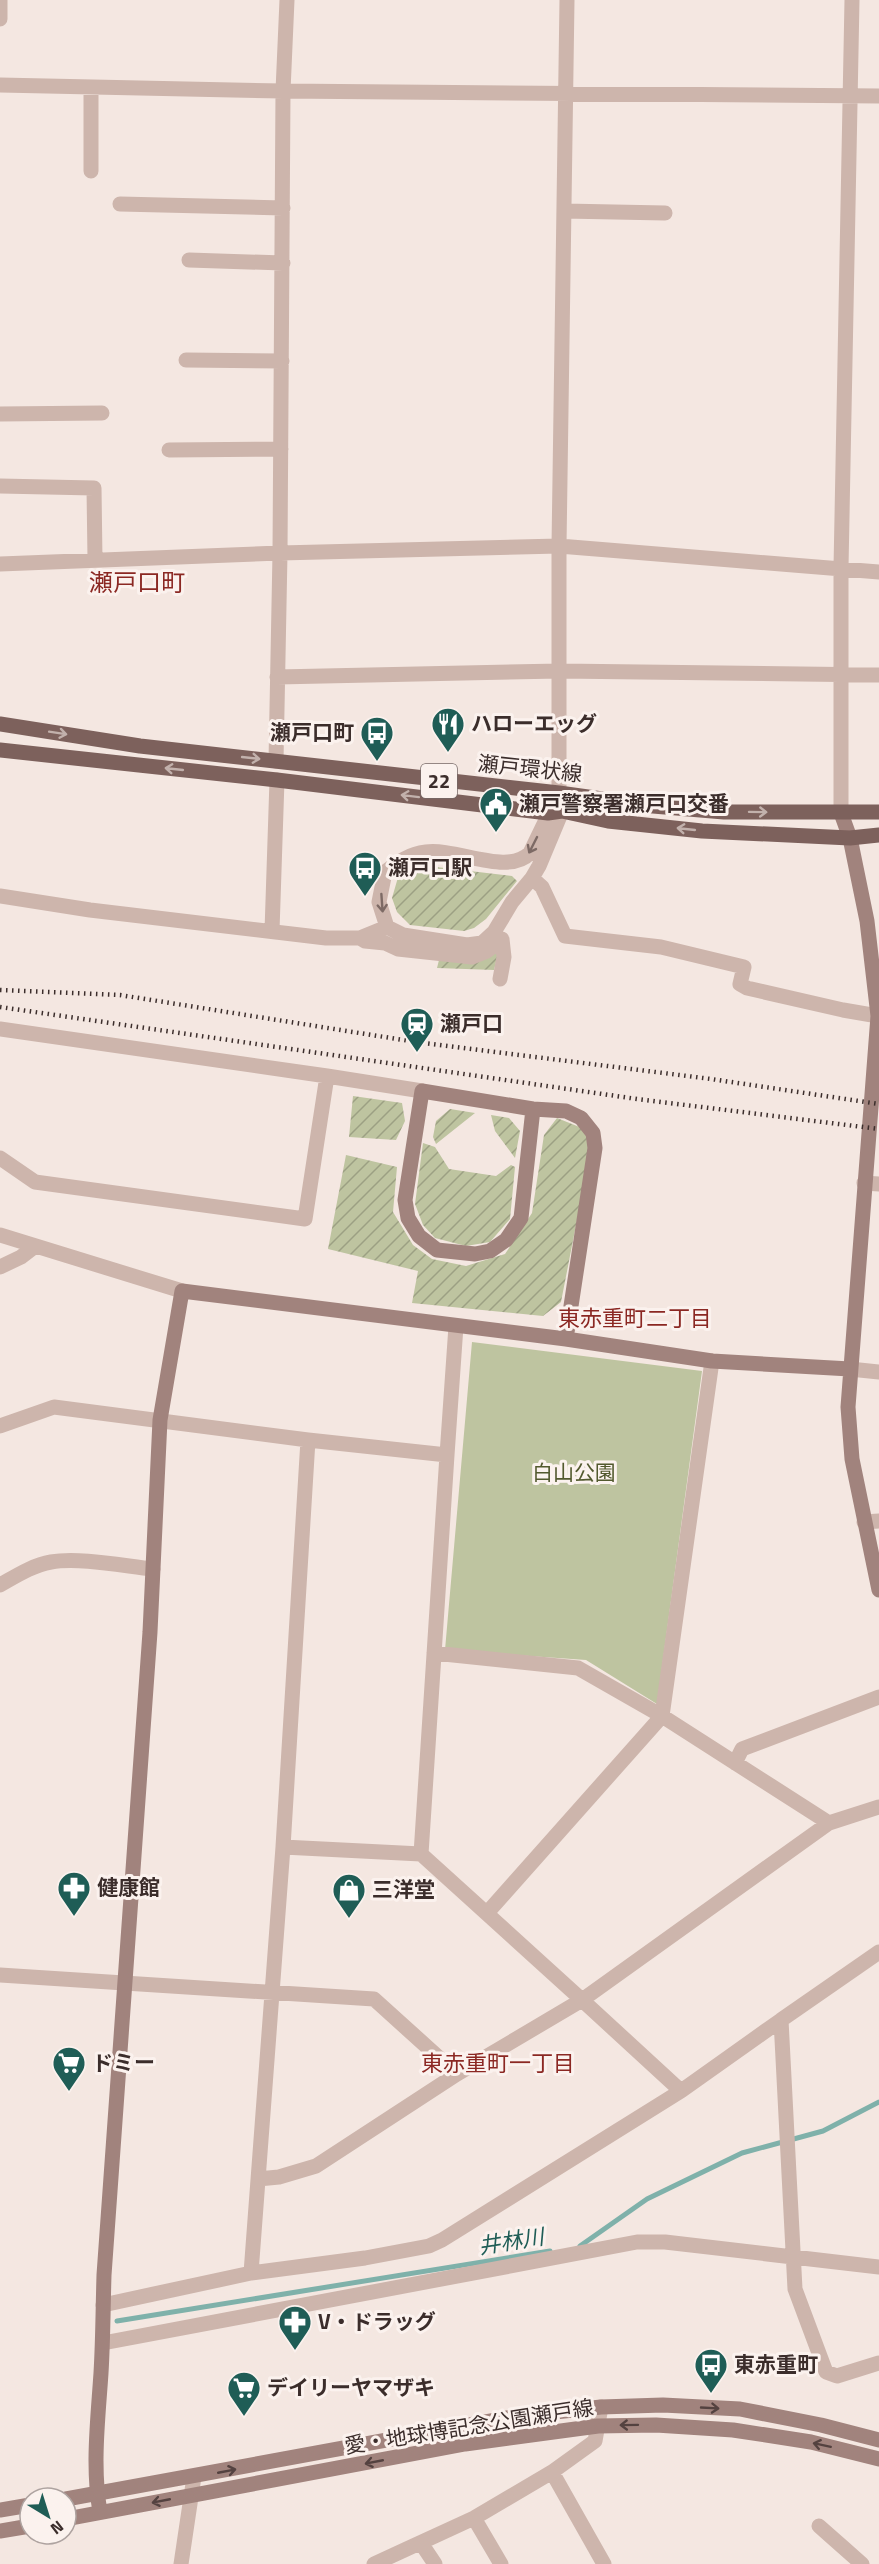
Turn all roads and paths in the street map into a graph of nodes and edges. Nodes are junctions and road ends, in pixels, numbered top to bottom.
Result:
1 (0, 0) edge
2 (286, 0) edge
3 (567, 0) edge
4 (852, 0) edge
5 (0, 19) edge
6 (0, 85) edge
7 (91, 89) junction
8 (283, 91) junction
9 (566, 93) junction
10 (850, 96) junction
11 (879, 96) edge
12 (91, 171) dead end
13 (120, 204) dead end
14 (283, 208) junction
15 (564, 211) junction
16 (666, 213) dead end
17 (189, 260) dead end
18 (283, 263) junction
19 (186, 360) dead end
20 (282, 361) junction
21 (102, 413) dead end
22 (0, 414) edge
23 (281, 449) junction
24 (169, 450) dead end
25 (0, 486) edge
26 (559, 546) junction
27 (280, 553) junction
28 (95, 559) junction
29 (0, 564) edge
30 (841, 568) junction
31 (879, 572) edge
32 (560, 671) junction
33 (841, 675) junction
34 (879, 675) edge
35 (277, 677) junction
36 (0, 724) edge
37 (0, 750) edge
38 (276, 761) junction
39 (277, 780) junction
40 (559, 793) junction
41 (555, 812) junction
42 (879, 812) edge
43 (841, 813) junction
44 (879, 835) edge
45 (850, 838) junction
46 (532, 878) junction
47 (0, 896) edge
48 (387, 927) junction
49 (272, 931) junction
50 (498, 935) junction
51 (360, 938) junction
52 (500, 979) dead end
53 (878, 1016) edge
54 (0, 1029) edge
55 (327, 1076) junction
56 (422, 1091) junction
57 (533, 1109) junction
58 (0, 1158) edge
59 (872, 1184) edge
60 (0, 1235) edge
61 (34, 1247) junction
62 (0, 1267) edge
63 (182, 1291) junction
64 (456, 1326) junction
65 (566, 1339) junction
66 (712, 1361) junction
67 (850, 1370) junction
68 (879, 1372) edge
69 (160, 1420) junction
70 (0, 1426) edge
71 (308, 1440) junction
72 (447, 1455) junction
73 (872, 1521) edge
74 (153, 1569) junction
75 (0, 1585) edge
76 (879, 1590) edge
77 (434, 1653) junction
78 (879, 1696) edge
79 (662, 1716) junction
80 (735, 1763) junction
81 (879, 1807) edge
82 (829, 1823) junction
83 (283, 1847) junction
84 (422, 1854) junction
85 (487, 1913) junction
86 (879, 1952) edge
87 (0, 1975) edge
88 (125, 1983) junction
89 (274, 1994) junction
90 (582, 2000) junction
91 (781, 2020) junction
92 (457, 2074) junction
93 (681, 2091) junction
94 (258, 2179) junction
95 (793, 2256) junction
96 (879, 2267) edge
97 (251, 2273) junction
98 (103, 2305) junction
99 (103, 2343) junction
100 (879, 2363) edge
101 (601, 2407) junction
102 (598, 2426) junction
103 (879, 2440) edge
104 (879, 2459) edge
105 (552, 2472) junction
106 (194, 2477) junction
107 (97, 2493) junction
108 (190, 2496) junction
109 (78, 2497) edge
110 (18, 2507) edge
111 (0, 2510) edge
112 (100, 2512) junction
113 (78, 2517) edge
114 (474, 2518) junction
115 (819, 2526) dead end
116 (18, 2528) edge
117 (0, 2531) edge
118 (421, 2543) junction
119 (181, 2564) edge
120 (374, 2564) edge
121 (435, 2564) edge
122 (501, 2564) edge
123 (604, 2564) edge
124 (862, 2564) edge

1 - 5 street
2 - 8 street
3 - 9 street
4 - 10 street
6 - 7 street
7 - 8 street
7 - 12 street
8 - 9 street
8 - 14 street
9 - 10 street
9 - 15 street
10 - 11 street
10 - 30 street
13 - 14 street
14 - 18 street
15 - 16 street
15 - 26 street
17 - 18 street
18 - 20 street
19 - 20 street
20 - 23 street
21 - 22 street
23 - 24 street
23 - 27 street
25 - 28 street
26 - 27 street
26 - 30 street
26 - 32 street
27 - 28 street
27 - 35 street
28 - 29 street
30 - 31 street
30 - 33 street
32 - 33 street
32 - 35 street
32 - 40 street
33 - 34 street
33 - 43 street
35 - 38 street
36 -> 38 main road, 瀬戸環状線 / 22
39 -> 37 main road, 瀬戸環状線 / 22
38 - 40 main road, 瀬戸環状線 / 22
41 -> 39 main road, 瀬戸環状線 / 22
39 - 49 street
40 - 41 street
40 -> 43 main road, 瀬戸環状線 / 22
45 -> 41 main road, 瀬戸環状線 / 22
41 - 46 street
41 -> 48 street
42 - 43 main road, 瀬戸環状線 / 22
43 - 45 street
44 - 45 main road, 瀬戸環状線 / 22
45 - 53 street
46 - 50 street
46 - 53 street
47 - 49 street
48 - 50 street
48 - 51 street
49 - 51 street
50 - 51 street
50 - 52 street
53 - 59 street
54 - 55 street
55 - 56 street
55 - 58 street
56 - 57 street
56 - 57 street
57 - 65 street
59 - 67 street
60 - 61 street
61 - 62 street
61 - 63 street
63 - 64 street
63 - 69 street
64 - 65 street
64 - 72 street
65 - 66 street
66 - 67 street
66 - 79 street
67 - 68 street
67 - 73 street
69 - 70 street
69 - 71 street
69 - 74 street
71 - 72 street
71 - 83 street
72 - 77 street
73 - 76 street
74 - 75 street
74 - 88 street
77 - 79 street
77 - 84 street
78 - 80 street
79 - 80 street
79 - 85 street
80 - 82 street
81 - 82 street
82 - 90 street
83 - 84 street
83 - 89 street
84 - 85 street
85 - 90 street
86 - 91 street
87 - 88 street
88 - 89 street
88 - 98 street
89 - 92 street
89 - 94 street
90 - 92 street
90 - 93 street
91 - 93 street
91 - 95 street
92 - 94 street
93 - 97 street
94 - 97 street
95 - 96 street
95 - 99 street
95 - 100 street
97 - 98 street
98 - 99 street
99 - 107 street
101 - 102 street
101 -> 103 street, 愛・地球博記念公園瀬戸線
106 -> 101 street, 愛・地球博記念公園瀬戸線
104 -> 102 street, 愛・地球博記念公園瀬戸線
102 - 105 street
102 -> 108 street, 愛・地球博記念公園瀬戸線
105 - 114 street
105 - 123 street
106 - 107 street, 愛・地球博記念公園瀬戸線
106 - 108 street
107 - 109 street, 愛・地球博記念公園瀬戸線
107 - 112 street
108 -> 112 street, 愛・地球博記念公園瀬戸線
108 - 119 street
110 - 111 street
112 - 113 street, 愛・地球博記念公園瀬戸線
114 - 118 street
114 - 122 street
115 - 124 street
116 - 117 street
118 - 120 street
118 - 121 street

